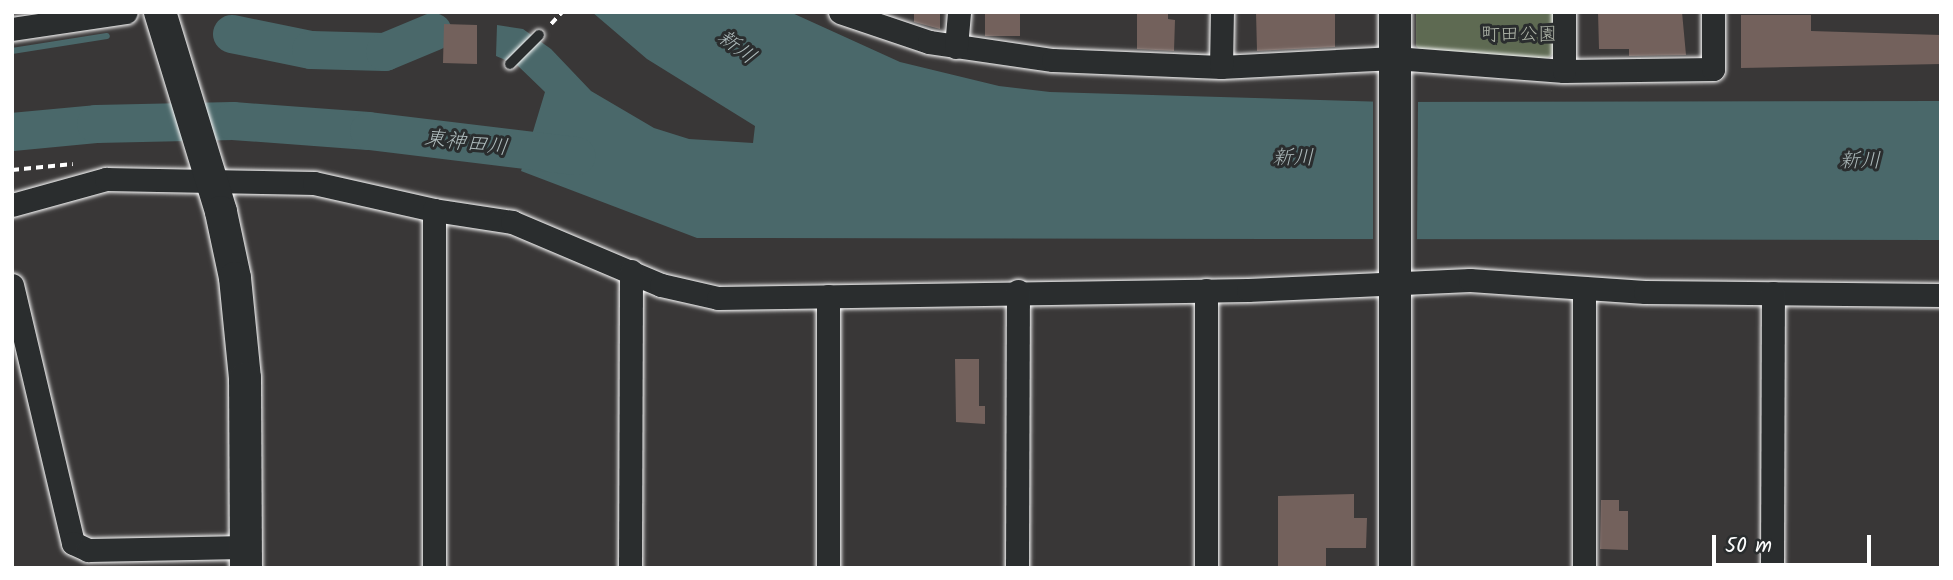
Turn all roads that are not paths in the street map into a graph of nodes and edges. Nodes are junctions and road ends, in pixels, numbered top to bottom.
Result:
1 (127, 12) edge
2 (159, 12) edge
3 (841, 12) edge
4 (959, 12) edge
5 (1222, 12) edge
6 (1395, 12) edge
7 (1564, 12) edge
8 (1713, 12) edge
9 (12, 29) edge
10 (539, 36) dead end
11 (956, 47) junction
12 (510, 64) dead end
13 (1221, 67) junction
14 (1395, 70) junction
15 (1564, 71) junction
16 (209, 172) junction
17 (12, 205) edge
18 (434, 210) junction
19 (631, 271) junction
20 (1395, 271) junction
21 (13, 288) edge
22 (1584, 288) junction
23 (1206, 290) junction
24 (1018, 292) junction
25 (1773, 293) junction
26 (1941, 295) edge
27 (828, 296) junction
28 (246, 557) edge
29 (434, 568) edge
30 (630, 568) edge
31 (828, 568) edge
32 (1017, 568) edge
33 (1206, 568) edge
34 (1395, 568) edge
35 (1584, 568) edge
36 (1772, 568) edge

1 - 9 street
2 - 16 street
3 - 11 street
4 - 11 street
5 - 13 street
6 - 14 street
7 - 15 street
8 - 15 street
10 - 12 lane
11 - 13 street
13 - 14 street
14 - 15 street
14 - 20 street
16 - 17 street
16 - 18 street
16 - 28 street
18 - 19 street
18 - 29 street
19 - 27 street
19 - 30 street
20 - 22 street
20 - 23 street
20 - 34 street
21 - 28 street
22 - 25 street
22 - 35 street
23 - 24 street
23 - 33 street
24 - 27 street
24 - 32 street
25 - 26 street
25 - 36 street
27 - 31 street

